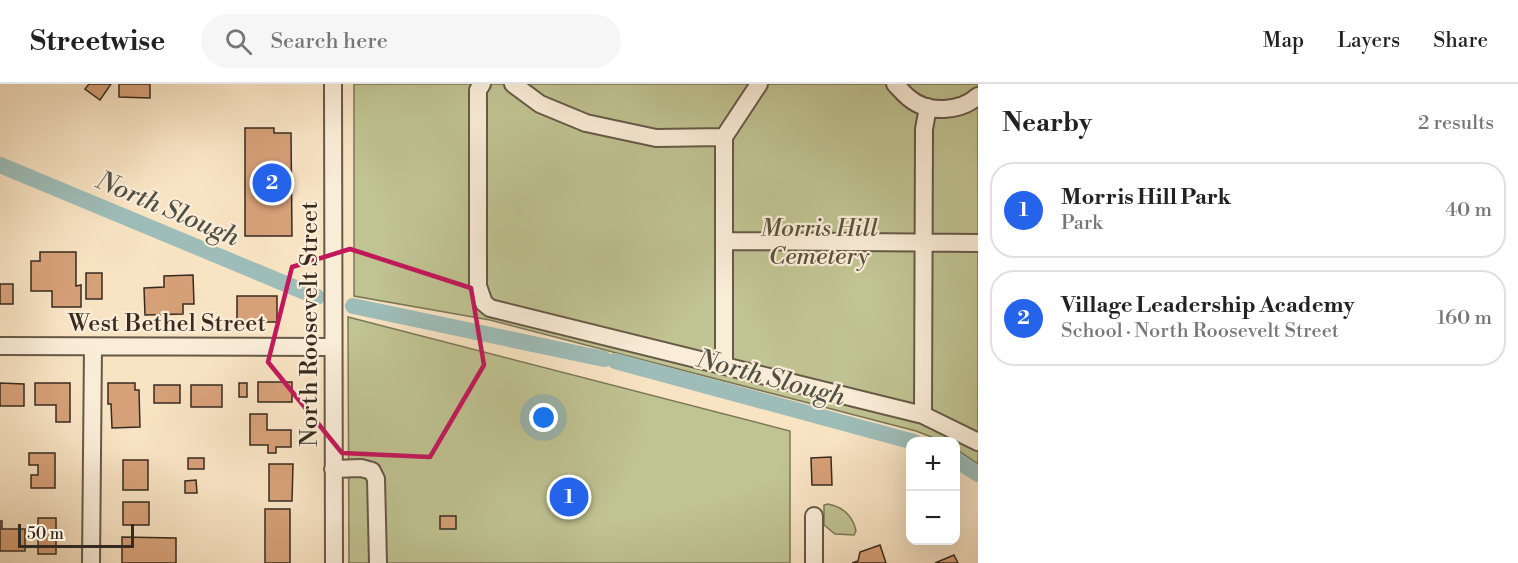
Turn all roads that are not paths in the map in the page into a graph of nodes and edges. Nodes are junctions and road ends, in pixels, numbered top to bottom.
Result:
1 (333, 84) edge
2 (482, 84) edge
3 (513, 84) edge
4 (759, 84) edge
5 (895, 84) edge
6 (978, 96) edge
7 (928, 107) junction
8 (724, 137) junction
9 (724, 241) junction
10 (923, 243) junction
11 (978, 243) edge
12 (0, 346) edge
13 (93, 347) junction
14 (333, 347) junction
15 (724, 366) junction
16 (923, 415) junction
17 (978, 442) edge
18 (333, 469) junction
19 (814, 516) dead end
20 (91, 563) edge
21 (334, 563) edge
22 (378, 563) edge
23 (814, 563) edge

1 - 14 street, North Roosevelt Street
2 - 15 street
3 - 8 street
4 - 8 street
5 - 7 street
6 - 7 street
7 - 10 street
8 - 9 street
9 - 10 street
9 - 15 street
10 - 11 street
10 - 16 street
12 - 13 street, West Bethel Street
13 - 14 street, West Bethel Street
13 - 20 street
14 - 18 street, North Roosevelt Street
15 - 16 street
16 - 17 street
18 - 21 street, North Roosevelt Street
18 - 22 street
19 - 23 street

